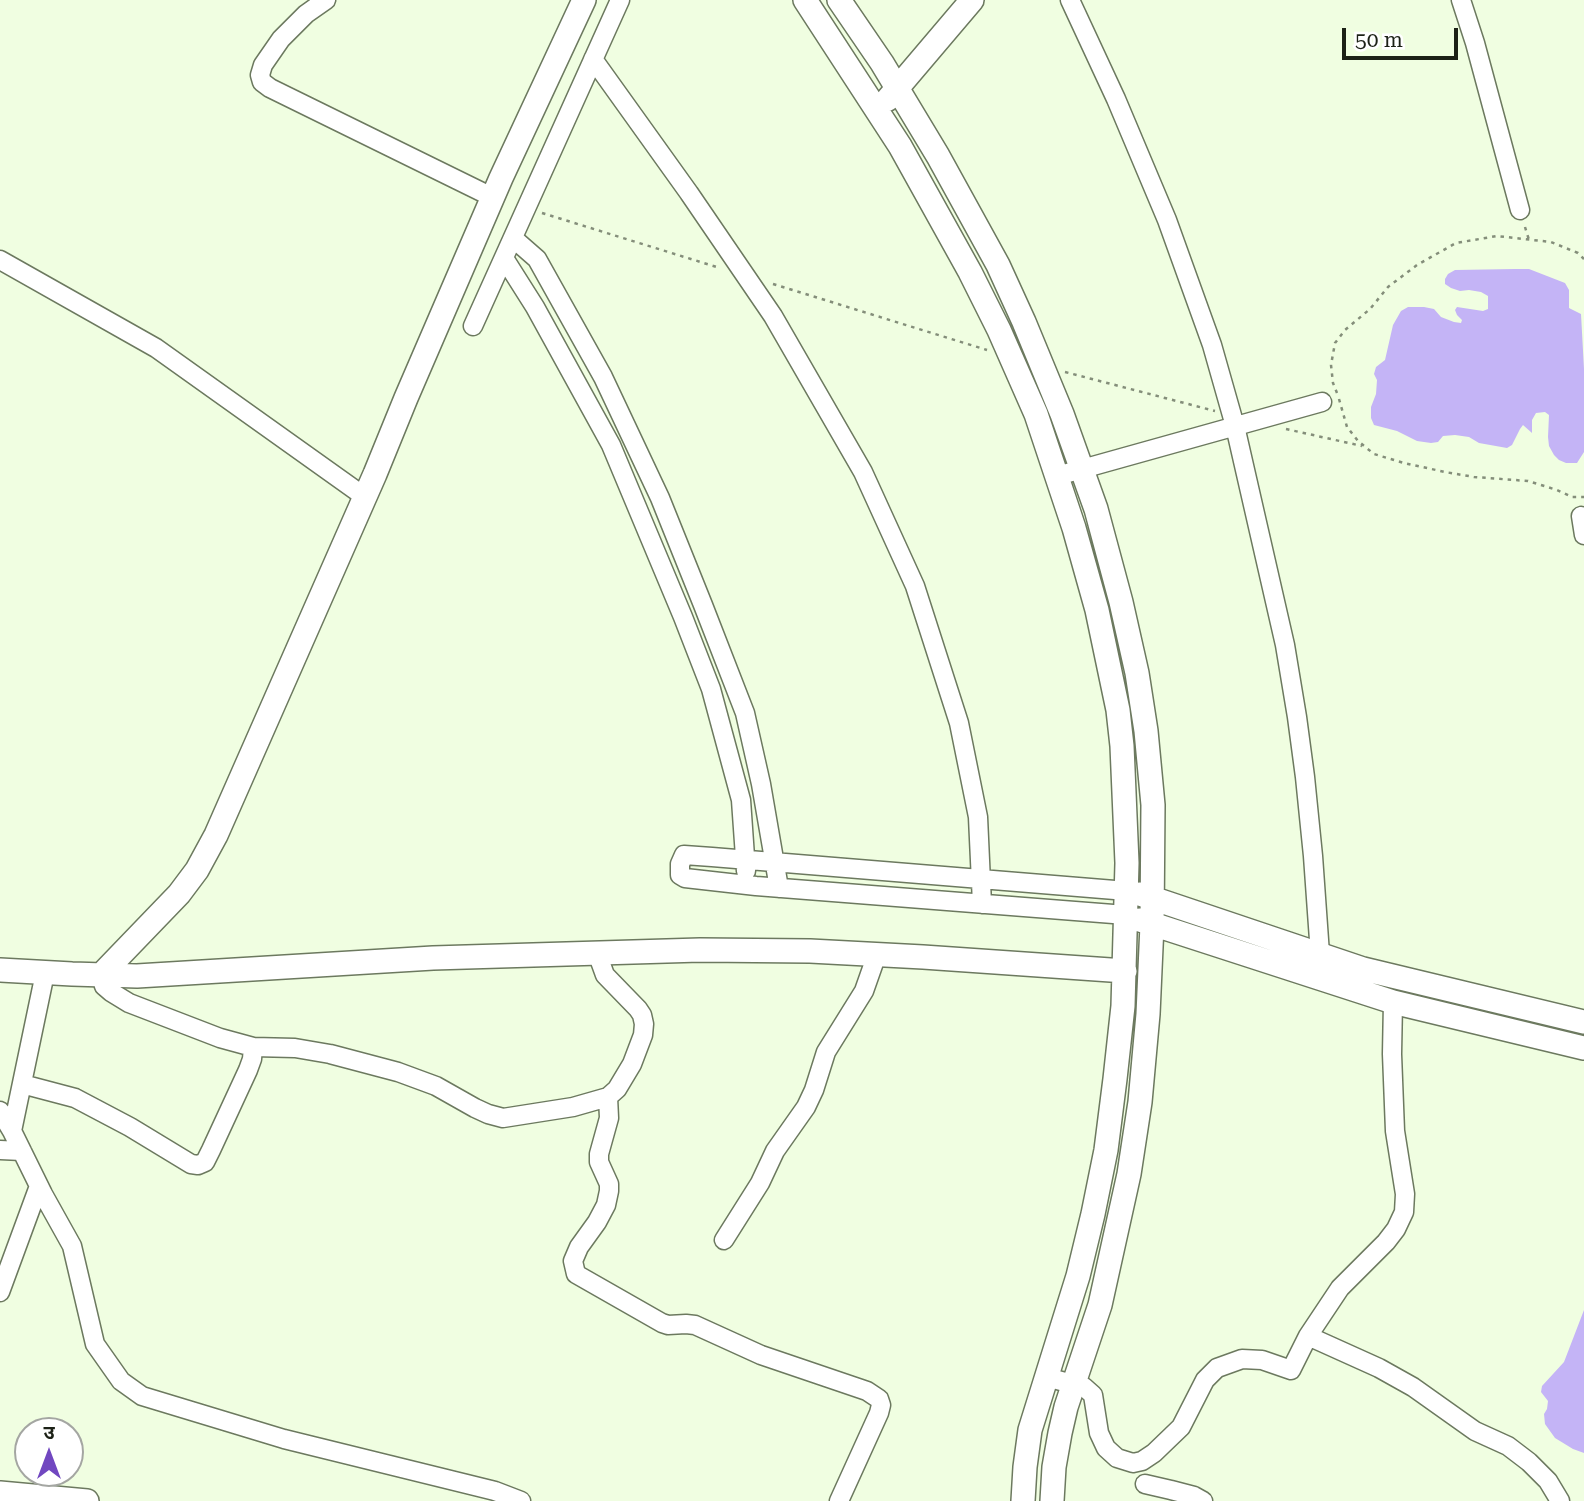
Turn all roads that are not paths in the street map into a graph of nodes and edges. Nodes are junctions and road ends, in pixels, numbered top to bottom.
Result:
1 (326, 0) edge
2 (584, 0) edge
3 (620, 0) edge
4 (805, 0) edge
5 (839, 0) edge
6 (972, 0) edge
7 (1070, 0) edge
8 (1461, 0) edge
9 (593, 59) junction
10 (898, 89) junction
11 (878, 111) junction
12 (492, 197) junction
13 (1520, 210) dead end
14 (513, 237) junction
15 (504, 258) junction
16 (0, 260) edge
17 (472, 326) dead end
18 (1322, 402) dead end
19 (1240, 421) junction
20 (1082, 469) junction
21 (1057, 476) junction
22 (365, 497) junction
23 (1581, 516) dead end
24 (1584, 535) edge
25 (744, 859) junction
26 (774, 862) junction
27 (981, 879) junction
28 (747, 885) junction
29 (779, 888) junction
30 (1127, 891) junction
31 (1152, 898) junction
32 (982, 904) junction
33 (1126, 915) junction
34 (1152, 925) junction
35 (597, 953) junction
36 (877, 954) junction
37 (1320, 954) junction
38 (0, 970) edge
39 (1125, 971) junction
40 (45, 973) junction
41 (101, 975) junction
42 (1318, 978) junction
43 (1393, 1002) junction
44 (1584, 1022) edge
45 (253, 1047) junction
46 (1584, 1048) edge
47 (22, 1084) junction
48 (608, 1097) junction
49 (0, 1111) edge
50 (12, 1131) junction
51 (0, 1150) edge
52 (22, 1151) junction
53 (39, 1186) junction
54 (723, 1240) dead end
55 (0, 1292) edge
56 (1308, 1336) junction
57 (1046, 1377) junction
58 (1074, 1384) junction
59 (1133, 1463) junction
60 (0, 1493) edge
61 (1148, 1493) edge
62 (87, 1501) edge
63 (521, 1501) edge
64 (839, 1501) edge
65 (1023, 1501) edge
66 (1052, 1501) edge
67 (1203, 1501) edge
68 (1560, 1501) edge

1 - 12 street
2 - 12 street
3 - 9 street
4 - 11 street
5 - 10 street
6 - 10 street
7 - 19 street
8 - 13 street
9 - 14 street
9 - 27 street
10 - 11 street
10 - 20 street
11 - 21 street
12 - 22 street
14 - 15 street
14 - 26 street
15 - 17 street
15 - 25 street
16 - 22 street
18 - 19 street
19 - 20 street
19 - 37 street
20 - 21 street
20 - 31 street
21 - 30 street
22 - 41 street
23 - 24 street
25 - 26 street
25 - 28 street
25 - 28 street
26 - 27 street
26 - 29 street
27 - 30 street
27 - 32 street
28 - 29 street
29 - 32 street
30 - 31 street
30 - 33 street
31 - 34 street
31 - 37 street
32 - 33 street
33 - 34 street
33 - 39 street
34 - 42 street
34 - 58 street
35 - 36 street
35 - 41 street
35 - 48 street
36 - 39 street
36 - 54 street
37 - 42 street
37 - 44 street
38 - 40 street
39 - 57 street
40 - 41 street
40 - 47 street
41 - 45 street
42 - 43 street
43 - 46 street
43 - 56 street
45 - 47 street
45 - 48 street
47 - 50 street
48 - 64 street
49 - 50 street
50 - 52 street
51 - 52 street
52 - 53 street
53 - 55 street
53 - 63 street
56 - 59 street
56 - 68 street
57 - 58 street
57 - 65 street
58 - 59 street
58 - 66 street
59 - 61 street
60 - 62 street
61 - 67 street

